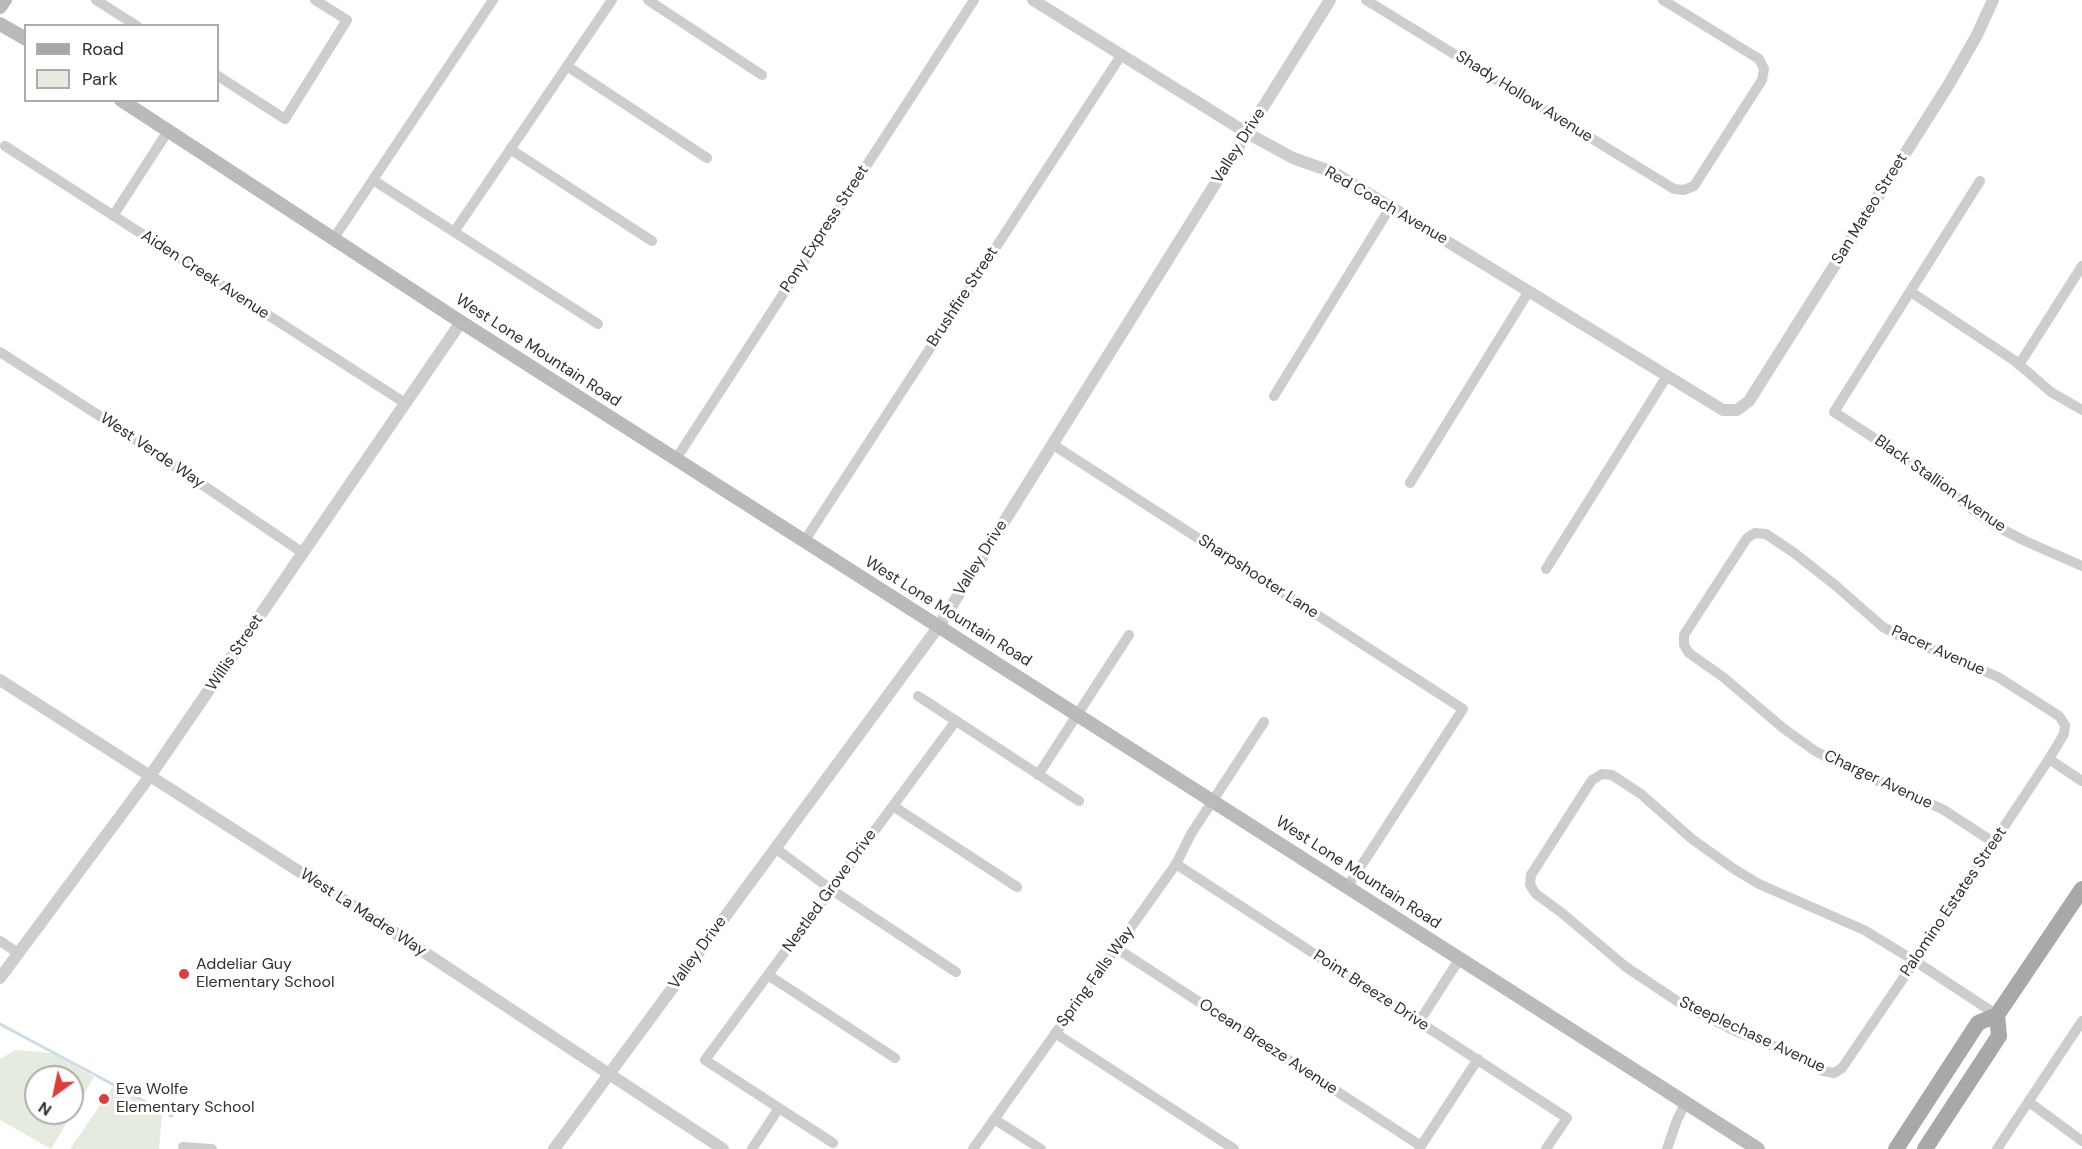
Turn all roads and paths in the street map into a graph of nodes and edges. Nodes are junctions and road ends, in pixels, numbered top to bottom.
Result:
1 (5, 0) edge
2 (96, 0) edge
3 (315, 0) edge
4 (493, 0) edge
5 (612, 0) edge
6 (648, 0) edge
7 (974, 0) edge
8 (1034, 0) edge
9 (1330, 0) edge
10 (1366, 0) edge
11 (1663, 0) edge
12 (1993, 0) edge
13 (0, 7) edge
14 (0, 24) edge
15 (133, 24) edge
16 (24, 38) edge
17 (1122, 54) junction
18 (567, 66) junction
19 (762, 75) dead end
20 (219, 77) edge
21 (124, 102) edge
22 (168, 131) junction
23 (1247, 133) junction
24 (5, 147) dead end
25 (510, 149) junction
26 (707, 158) dead end
27 (373, 180) junction
28 (1980, 181) dead end
29 (1392, 206) junction
30 (112, 216) junction
31 (454, 232) junction
32 (334, 238) junction
33 (652, 241) dead end
34 (2082, 266) edge
35 (1529, 291) junction
36 (1911, 292) junction
37 (461, 322) junction
38 (598, 324) dead end
39 (0, 352) edge
40 (2019, 365) junction
41 (1667, 376) junction
42 (1274, 396) dead end
43 (405, 403) junction
44 (1737, 410) joint
45 (2082, 410) edge
46 (1052, 444) junction
47 (676, 459) junction
48 (1410, 483) dead end
49 (805, 540) junction
50 (303, 553) junction
51 (2082, 566) edge
52 (1546, 569) dead end
53 (939, 626) junction
54 (1129, 634) dead end
55 (1684, 645) joint
56 (0, 680) edge
57 (918, 696) dead end
58 (1078, 714) junction
59 (955, 722) junction
60 (1264, 722) dead end
61 (2065, 725) joint
62 (2049, 759) junction
63 (1038, 775) junction
64 (150, 776) junction
65 (2082, 781) edge
66 (1079, 801) dead end
67 (1213, 801) junction
68 (893, 806) junction
69 (1993, 842) junction
70 (775, 848) junction
71 (1176, 864) junction
72 (1348, 886) junction
73 (1017, 887) dead end
74 (2082, 889) edge
75 (832, 890) junction
76 (0, 941) edge
77 (1116, 948) junction
78 (18, 953) junction
79 (1460, 958) junction
80 (1914, 961) junction
81 (956, 972) dead end
82 (768, 975) junction
83 (0, 978) edge
84 (1997, 1015) junction
85 (2082, 1021) edge
86 (1419, 1022) junction
87 (1055, 1033) junction
88 (895, 1058) dead end
89 (1478, 1059) junction
90 (1834, 1073) joint
91 (609, 1075) junction
92 (1686, 1102) junction
93 (2029, 1102) junction
94 (779, 1108) junction
95 (994, 1119) junction
96 (2082, 1142) edge
97 (833, 1143) dead end
98 (183, 1147) dead end
99 (1420, 1148) edge
100 (212, 1149) edge
101 (554, 1149) edge
102 (723, 1149) edge
103 (752, 1149) edge
104 (973, 1149) edge
105 (1041, 1149) edge
106 (1234, 1149) edge
107 (1546, 1149) edge
108 (1667, 1149) edge
109 (1758, 1149) edge
110 (1896, 1149) edge
111 (1925, 1149) edge
112 (1997, 1149) edge

1 - 13 main road
2 - 15 street
3 - 20 street
4 - 27 street
5 - 18 street
6 - 19 street
7 - 47 street, Pony Express Street
8 - 17 street, Red Coach Avenue
9 - 23 street, Valley Drive
10 - 11 street, Shady Hollow Avenue
12 - 44 street, San Mateo Street
14 - 16 main road
17 - 23 street, Red Coach Avenue
17 - 49 street, Brushfire Street
18 - 25 street
18 - 26 street
21 - 22 main road, West Lone Mountain Road
22 - 30 street
22 - 32 main road, West Lone Mountain Road
23 - 29 street, Red Coach Avenue
23 - 46 street, Valley Drive
24 - 30 street, Aiden Creek Avenue
25 - 31 street
25 - 33 street
27 - 31 street
27 - 32 street
28 - 36 street
29 - 35 street, Red Coach Avenue
29 - 42 street
30 - 43 street, Aiden Creek Avenue
31 - 38 street
32 - 37 main road, West Lone Mountain Road
34 - 40 street
35 - 41 street, Red Coach Avenue
35 - 48 street
36 - 40 street
36 - 51 street, Black Stallion Avenue
37 - 43 street, Willis Street
37 - 47 main road, West Lone Mountain Road
39 - 50 street, West Verde Way
40 - 45 street
41 - 44 street, Red Coach Avenue
41 - 52 street
43 - 50 street, Willis Street
46 - 53 street, Valley Drive
46 - 72 street, Sharpshooter Lane
47 - 49 main road, West Lone Mountain Road
49 - 53 main road, West Lone Mountain Road
50 - 64 street, Willis Street
53 - 58 main road, West Lone Mountain Road
53 - 70 street, Valley Drive
54 - 58 street
55 - 61 street, Pacer Avenue
55 - 69 street, Charger Avenue
56 - 64 street, West La Madre Way
57 - 59 street
58 - 63 street
58 - 67 main road, West Lone Mountain Road
59 - 63 street
59 - 68 street, Nestled Grove Drive
60 - 67 street, Spring Falls Way
61 - 62 street, Palomino Estates Street
62 - 65 street
62 - 69 street, Palomino Estates Street
63 - 66 street
64 - 78 street, Willis Street
64 - 91 street, West La Madre Way
67 - 71 street, Spring Falls Way
67 - 72 main road, West Lone Mountain Road
68 - 73 street
68 - 75 street, Nestled Grove Drive
69 - 80 street, Palomino Estates Street
70 - 75 street
70 - 91 street, Valley Drive
71 - 77 street, Spring Falls Way
71 - 86 street, Point Breeze Drive
72 - 79 main road, West Lone Mountain Road
74 - 84 main road
75 - 81 street
75 - 82 street, Nestled Grove Drive
76 - 78 street
77 - 87 street, Spring Falls Way
77 - 99 street, Ocean Breeze Avenue
78 - 83 street, Willis Street
79 - 86 street
79 - 92 main road, West Lone Mountain Road
80 - 84 street
80 - 90 street, Palomino Estates Street
80 - 90 street, Steeplechase Avenue
82 - 88 street
82 - 94 street, Nestled Grove Drive
84 - 110 main road
84 - 111 main road
85 - 93 street
86 - 89 street, Point Breeze Drive
87 - 95 street, Spring Falls Way
87 - 106 street
89 - 99 street
89 - 107 street, Point Breeze Drive
91 - 101 street, Valley Drive
91 - 102 street, West La Madre Way
92 - 108 street
92 - 109 main road, West Lone Mountain Road
93 - 96 street
93 - 112 street
94 - 97 street
94 - 103 street
95 - 104 street, Spring Falls Way
95 - 105 street
98 - 100 street

